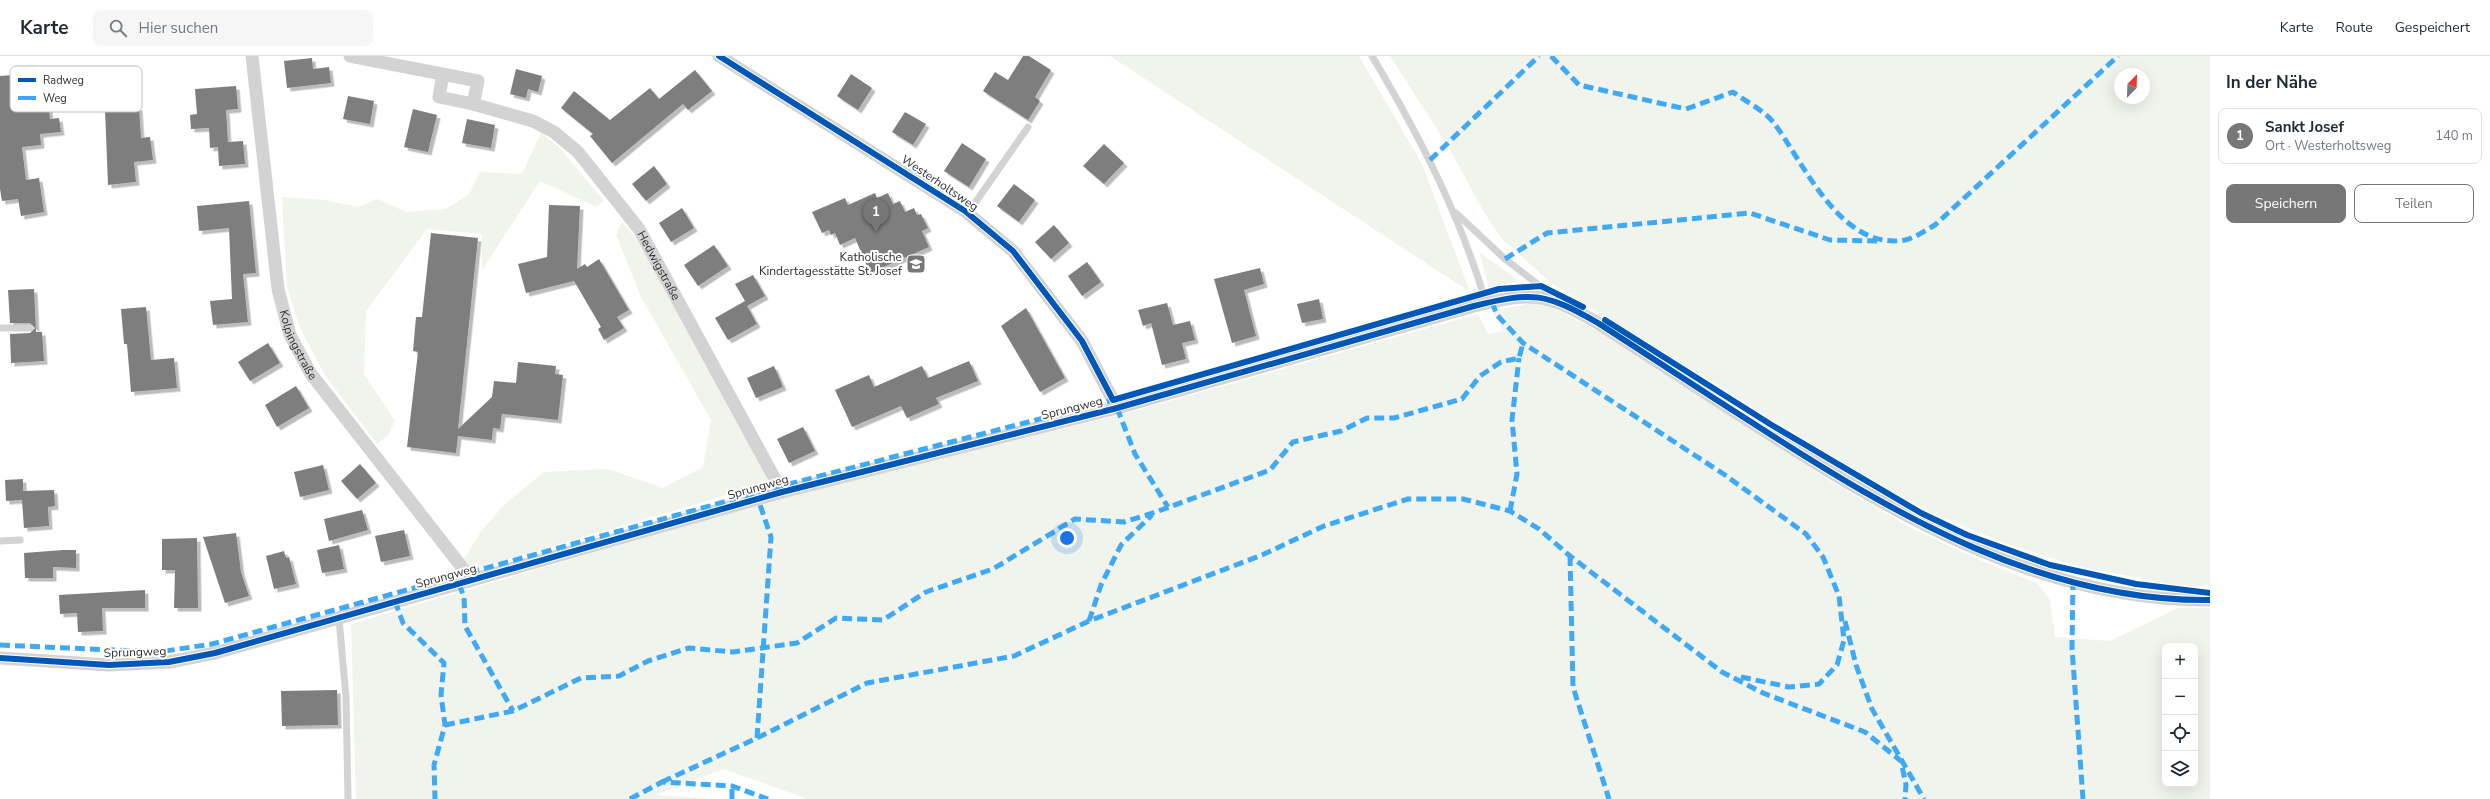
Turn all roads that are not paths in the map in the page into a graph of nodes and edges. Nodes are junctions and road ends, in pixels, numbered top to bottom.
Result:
1 (252, 56) edge
2 (350, 56) edge
3 (719, 56) edge
4 (1372, 56) edge
5 (443, 74) junction
6 (473, 104) junction
7 (1028, 126) dead end
8 (1454, 211) junction
9 (968, 213) junction
10 (1486, 303) junction
11 (1561, 303) junction
12 (0, 328) edge
13 (30, 328) dead end
14 (1116, 408) junction
15 (782, 492) junction
16 (20, 540) dead end
17 (0, 541) edge
18 (472, 580) junction
19 (2210, 600) edge
20 (339, 619) junction
21 (0, 658) edge
22 (348, 799) edge

1 - 18 street, Kolpingstraße
2 - 5 street
3 - 9 street, Westerholtsweg
4 - 8 lane
5 - 6 street, Hedwigstraße
5 - 6 street
6 - 15 street, Hedwigstraße
7 - 9 lane
8 - 10 lane
8 - 11 lane
9 - 14 street, Westerholtsweg
10 - 11 street, Sprungweg
10 - 14 street, Sprungweg
11 - 19 street, Sprungweg
12 - 13 lane
14 - 15 street, Sprungweg
15 - 18 street, Sprungweg
16 - 17 lane
18 - 20 street, Sprungweg
20 - 21 street, Sprungweg
20 - 22 lane

